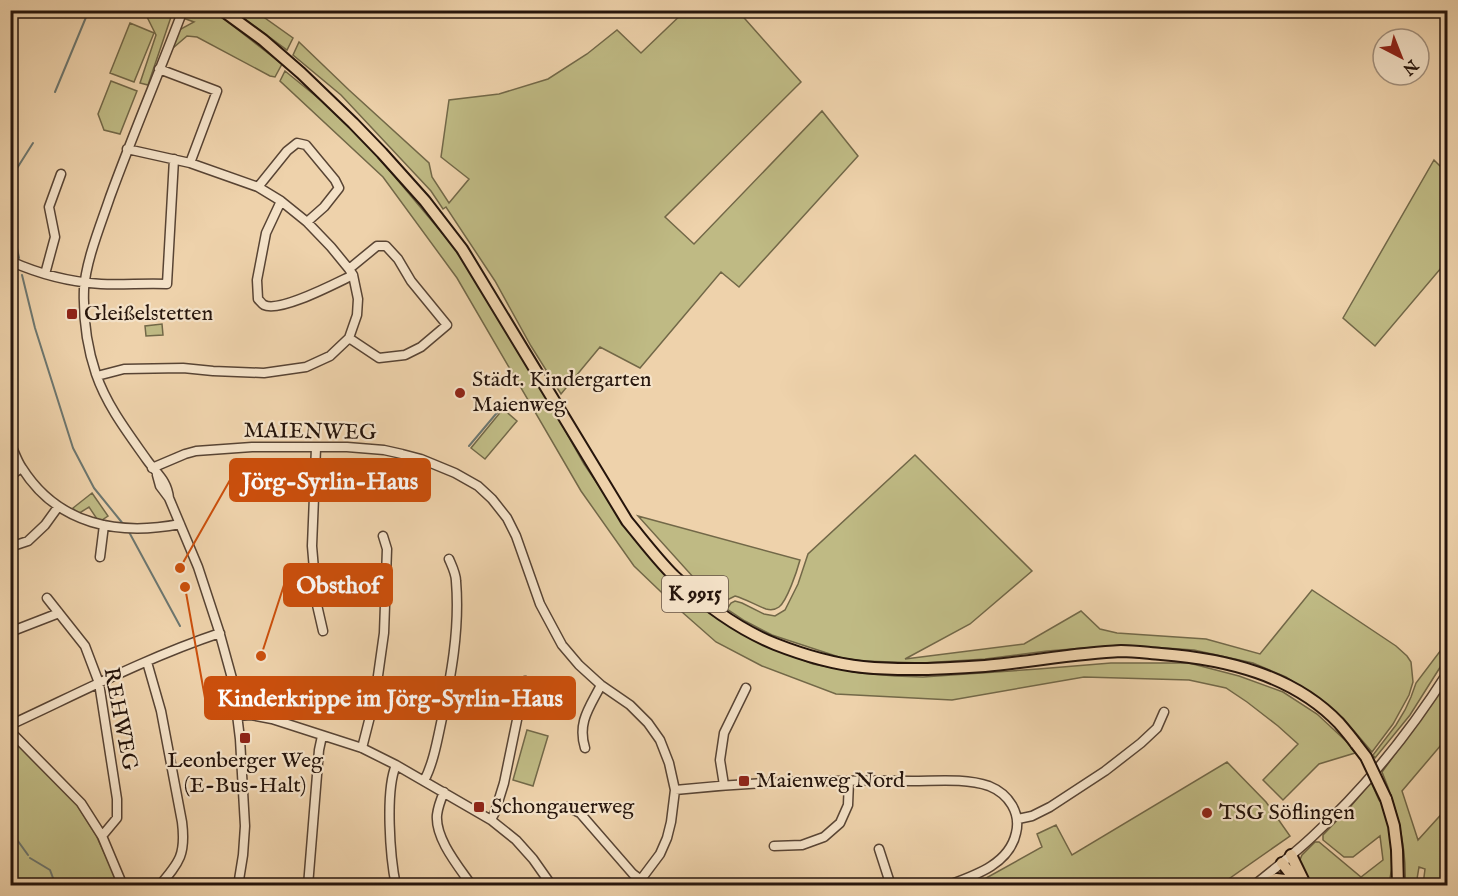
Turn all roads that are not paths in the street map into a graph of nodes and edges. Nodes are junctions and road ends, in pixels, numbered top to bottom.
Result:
1 (183, 10) edge
2 (222, 10) edge
3 (159, 69) junction
4 (128, 149) junction
5 (174, 159) junction
6 (190, 163) junction
7 (61, 174) dead end
8 (258, 187) junction
9 (281, 201) junction
10 (307, 222) junction
11 (10, 261) edge
12 (351, 272) junction
13 (45, 274) junction
14 (85, 282) junction
15 (350, 338) junction
16 (97, 376) junction
17 (10, 443) edge
18 (316, 448) junction
19 (21, 468) junction
20 (154, 470) junction
21 (10, 476) edge
22 (58, 507) junction
23 (180, 524) junction
24 (104, 525) junction
25 (383, 536) dead end
26 (10, 548) edge
27 (100, 556) dead end
28 (449, 559) dead end
29 (47, 598) dead end
30 (59, 613) junction
31 (322, 631) dead end
32 (10, 632) edge
33 (220, 633) junction
34 (147, 662) junction
35 (1448, 672) edge
36 (525, 681) dead end
37 (99, 683) junction
38 (601, 685) junction
39 (747, 687) dead end
40 (1164, 712) dead end
41 (237, 716) junction
42 (10, 725) edge
43 (10, 731) edge
44 (322, 736) junction
45 (362, 748) junction
46 (585, 748) dead end
47 (396, 765) junction
48 (424, 781) junction
49 (849, 781) junction
50 (724, 785) junction
51 (675, 790) junction
52 (444, 792) junction
53 (568, 807) dead end
54 (1018, 819) junction
55 (491, 820) junction
56 (102, 836) junction
57 (774, 846) dead end
58 (879, 849) dead end
59 (1292, 855) junction
60 (1282, 863) junction
61 (1398, 869) junction
62 (638, 883) edge
63 (1301, 884) edge
64 (123, 885) edge
65 (159, 885) edge
66 (238, 885) edge
67 (308, 885) edge
68 (396, 885) edge
69 (472, 885) edge
70 (552, 885) edge
71 (891, 885) edge
72 (946, 885) edge
73 (1253, 885) edge
74 (1258, 885) edge
75 (1392, 885) edge
76 (1398, 885) edge

1 - 3 street
2 - 61 main road, K 9915, bridge
3 - 4 street
3 - 6 street
4 - 5 street
4 - 14 street
5 - 6 street
5 - 14 street
6 - 8 street
7 - 13 street
8 - 9 street
8 - 10 street
9 - 10 street
9 - 12 street
10 - 12 street
11 - 13 street
12 - 15 street
12 - 15 street
13 - 14 street
14 - 16 street
15 - 16 street
16 - 20 street
17 - 19 street
18 - 20 street, MAIENWEG
18 - 31 street
18 - 38 street, MAIENWEG
19 - 21 street
19 - 22 street
20 - 23 street
22 - 24 street
22 - 26 street
23 - 24 street
23 - 33 street
24 - 27 street
25 - 45 street
28 - 48 street
29 - 30 street, REHWEG
30 - 32 street
30 - 37 street, REHWEG
33 - 34 street
33 - 41 street
34 - 37 street
34 - 65 street
35 - 59 street
36 - 55 street
37 - 42 street
37 - 56 street, REHWEG
38 - 46 street
38 - 51 street, MAIENWEG
39 - 50 street
40 - 54 street
41 - 44 street
41 - 66 street
43 - 56 street
44 - 45 street
44 - 67 street
45 - 47 street
47 - 48 street
47 - 68 street
48 - 52 street
49 - 50 street
49 - 54 street
49 - 57 street
50 - 51 street
51 - 62 street, MAIENWEG
52 - 55 street
52 - 69 street
53 - 62 street, MAIENWEG
54 - 72 street
55 - 70 street
56 - 64 street
58 - 71 street
59 - 60 street
59 - 63 main road
60 - 63 main road
60 - 73 street
61 - 75 main road, K 9915
61 - 76 main road, K 9915
63 - 74 main road

